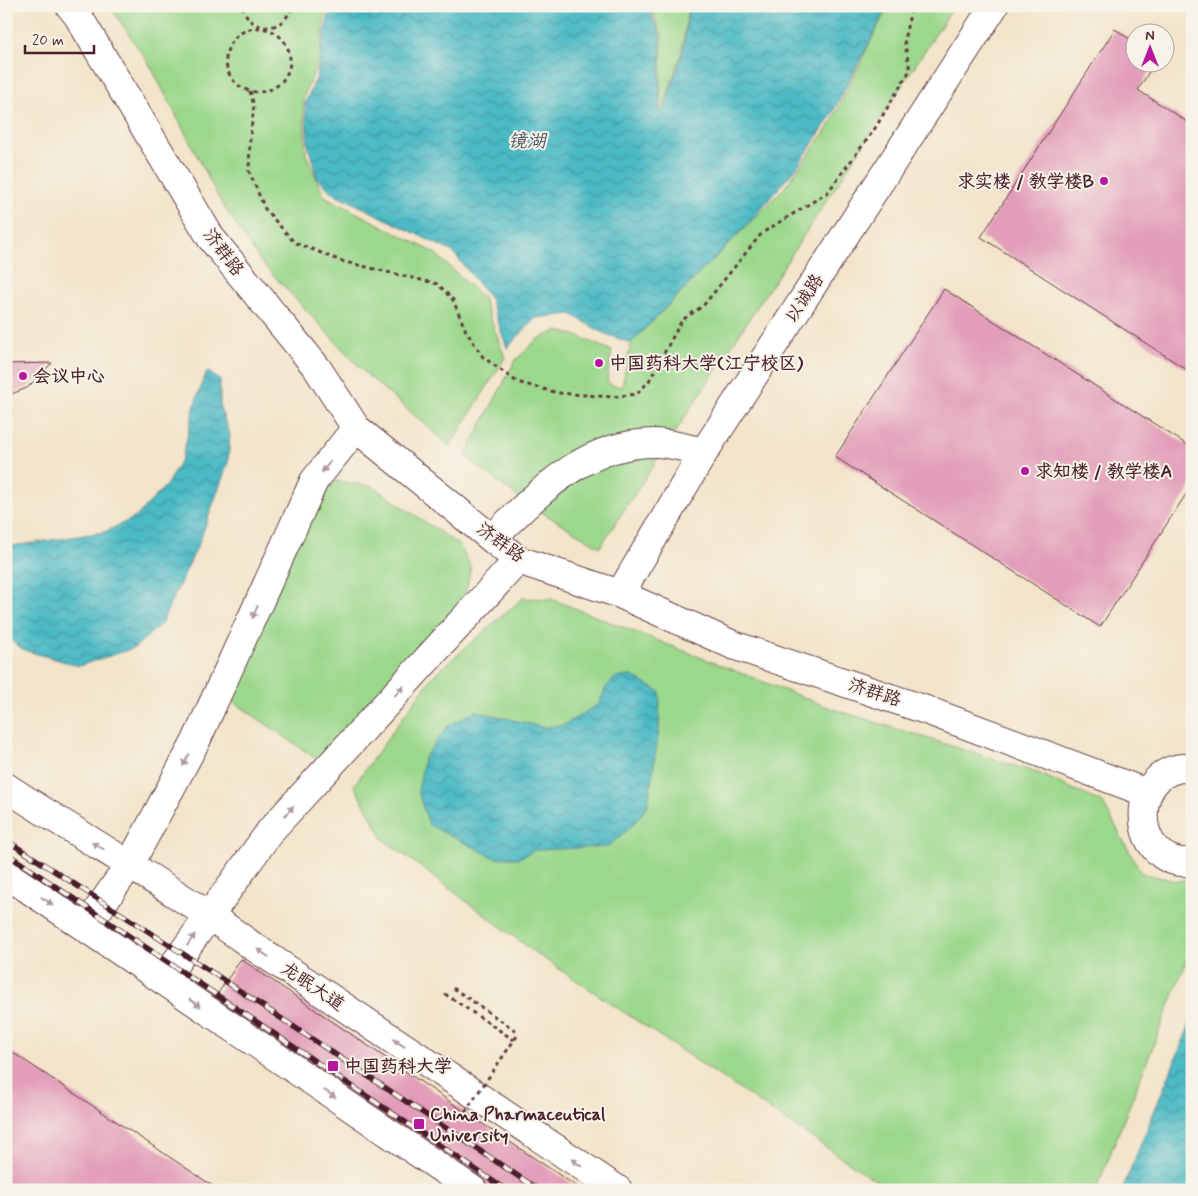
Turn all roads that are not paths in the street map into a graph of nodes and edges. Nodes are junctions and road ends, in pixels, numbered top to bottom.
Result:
1 (70, 6) edge
2 (994, 6) edge
3 (356, 428) junction
4 (704, 452) junction
5 (492, 538) junction
6 (518, 560) junction
7 (620, 594) junction
8 (1192, 768) edge
9 (6, 787) edge
10 (1147, 793) junction
11 (1192, 862) edge
12 (130, 864) junction
13 (6, 874) edge
14 (209, 914) junction
15 (86, 926) junction
16 (163, 980) junction
17 (473, 1190) edge
18 (618, 1190) edge

1 - 3 street, 济群路
2 - 4 street, 以诚路
3 - 5 street, 济群路
3 -> 12 street
4 - 5 street
4 - 7 street, 以诚路
5 - 6 street, 济群路
6 - 7 street, 济群路
14 -> 6 street
7 - 10 street, 济群路
8 - 10 street
12 -> 9 street, 龙眠大道
10 - 11 street
12 - 14 street, 龙眠大道
12 - 15 street
13 -> 15 street
16 -> 14 street
18 -> 14 street, 龙眠大道
15 - 16 street
16 -> 17 street

